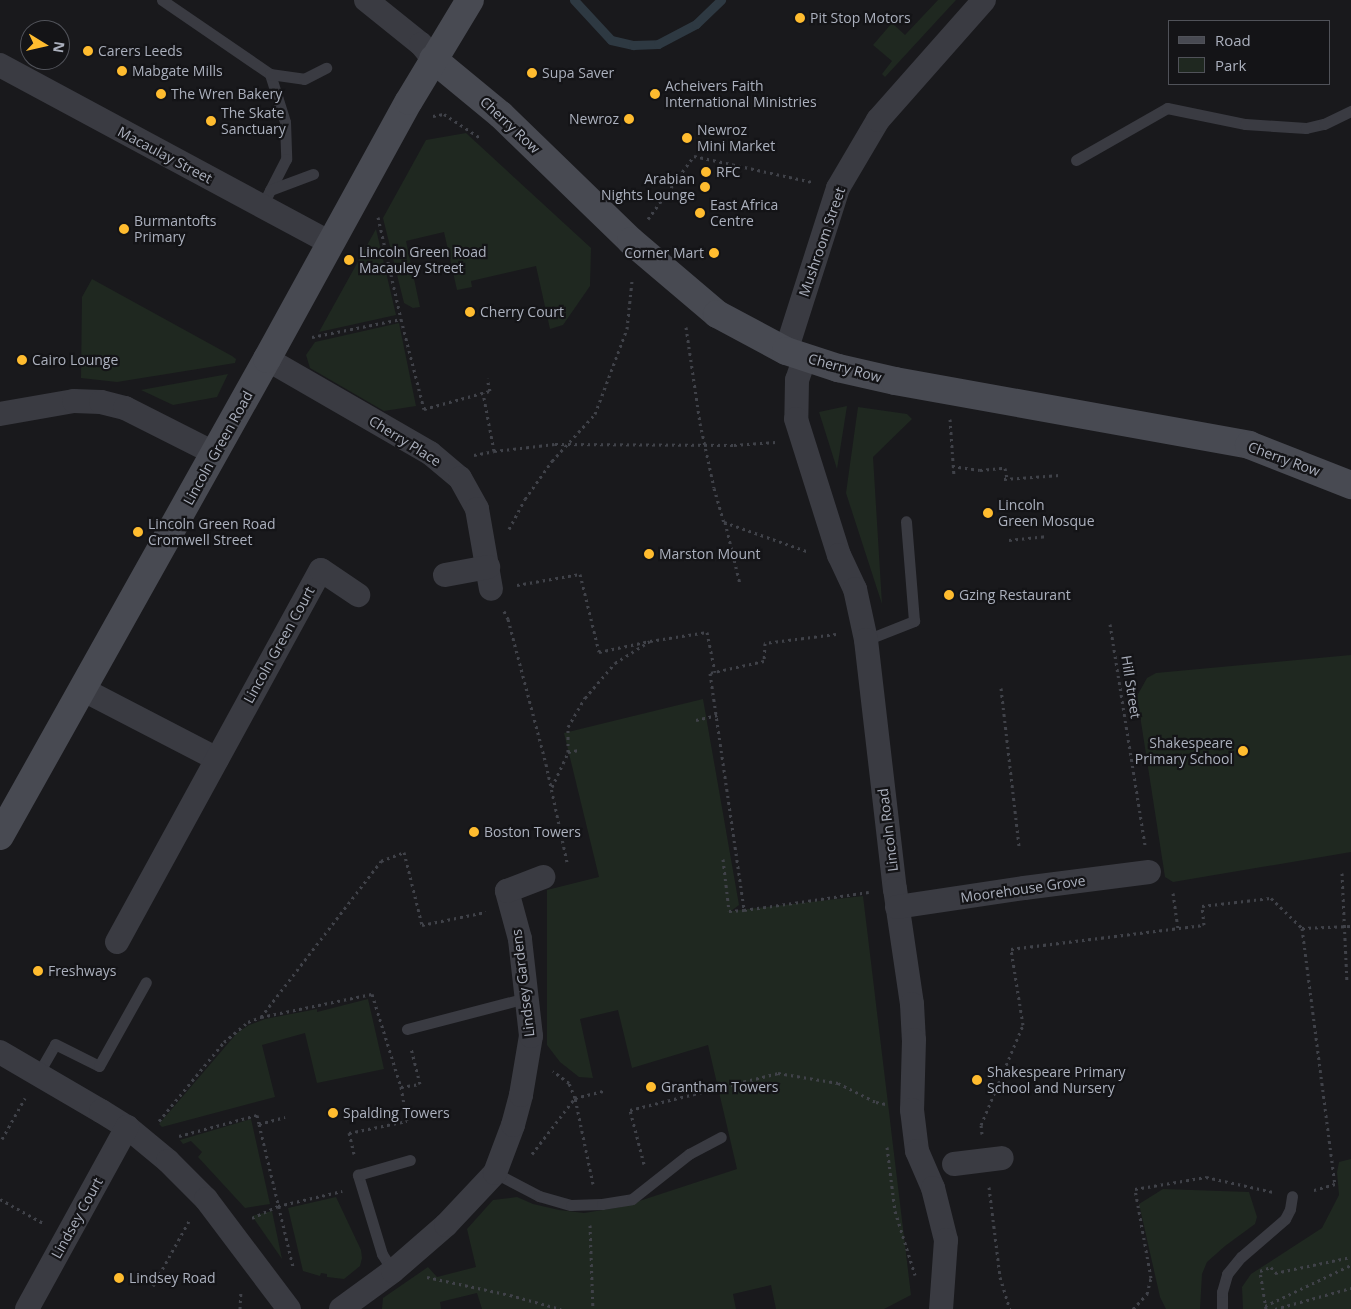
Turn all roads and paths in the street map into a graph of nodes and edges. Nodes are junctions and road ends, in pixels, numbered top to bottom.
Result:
1 (162, 0) edge
2 (366, 0) edge
3 (470, 0) edge
4 (984, 0) edge
5 (433, 59) junction
6 (0, 65) edge
7 (326, 68) dead end
8 (270, 74) junction
9 (1351, 110) edge
10 (430, 117) dead end
11 (480, 138) dead end
12 (1076, 160) dead end
13 (313, 174) dead end
14 (803, 180) dead end
15 (266, 198) junction
16 (378, 216) dead end
17 (631, 241) junction
18 (330, 243) junction
19 (632, 280) dead end
20 (401, 319) junction
21 (685, 325) dead end
22 (311, 338) dead end
23 (795, 354) junction
24 (267, 359) junction
25 (487, 378) dead end
26 (954, 391) junction
27 (483, 393) junction
28 (0, 414) edge
29 (780, 442) dead end
30 (569, 444) junction
31 (704, 445) junction
32 (494, 451) junction
33 (214, 454) junction
34 (441, 462) junction
35 (952, 466) junction
36 (1060, 475) dead end
37 (954, 476) dead end
38 (1351, 484) edge
39 (724, 522) junction
40 (906, 522) dead end
41 (1048, 536) dead end
42 (1009, 540) dead end
43 (817, 555) dead end
44 (488, 568) junction
45 (446, 575) dead end
46 (740, 584) dead end
47 (358, 595) dead end
48 (508, 619) dead end
49 (1110, 624) dead end
50 (842, 634) dead end
51 (866, 640) junction
52 (650, 641) junction
53 (715, 672) junction
54 (1001, 688) dead end
55 (82, 689) junction
56 (717, 715) junction
57 (696, 720) dead end
58 (579, 750) dead end
59 (568, 752) junction
60 (217, 759) junction
61 (552, 788) junction
62 (0, 836) edge
63 (1019, 846) dead end
64 (723, 859) dead end
65 (568, 870) dead end
66 (1149, 872) joint
67 (1342, 873) dead end
68 (543, 877) dead end
69 (874, 891) dead end
70 (1173, 893) dead end
71 (512, 906) junction
72 (897, 907) junction
73 (744, 910) junction
74 (1351, 925) edge
75 (1345, 926) junction
76 (1302, 928) junction
77 (1178, 929) junction
78 (117, 942) dead end
79 (146, 982) dead end
80 (1348, 982) dead end
81 (526, 998) junction
82 (260, 1017) junction
83 (407, 1029) joint
84 (529, 1049) junction
85 (0, 1052) edge
86 (38, 1074) junction
87 (401, 1088) junction
88 (603, 1091) dead end
89 (575, 1098) junction
90 (889, 1101) dead end
91 (285, 1117) dead end
92 (259, 1124) junction
93 (154, 1127) dead end
94 (127, 1128) junction
95 (177, 1136) dead end
96 (721, 1137) dead end
97 (2, 1139) dead end
98 (886, 1143) dead end
99 (994, 1159) junction
100 (410, 1160) dead end
101 (954, 1164) dead end
102 (502, 1176) junction
103 (360, 1181) junction
104 (1335, 1184) dead end
105 (649, 1186) junction
106 (1251, 1188) dead end
107 (1292, 1196) dead end
108 (0, 1199) edge
109 (593, 1204) junction
110 (278, 1206) junction
111 (192, 1216) dead end
112 (248, 1220) dead end
113 (51, 1227) dead end
114 (1351, 1257) edge
115 (1270, 1259) dead end
116 (1351, 1265) edge
117 (1271, 1268) junction
118 (394, 1271) junction
119 (294, 1274) dead end
120 (915, 1277) dead end
121 (243, 1282) dead end
122 (153, 1286) dead end
123 (1351, 1288) edge
124 (1266, 1308) edge
125 (27, 1309) edge
126 (240, 1309) edge
127 (289, 1309) edge
128 (341, 1309) edge
129 (560, 1309) edge
130 (594, 1309) edge
131 (941, 1309) edge
132 (1010, 1309) edge
133 (1133, 1309) edge
134 (1222, 1309) edge
135 (1275, 1309) edge

1 - 8 lane
2 - 5 street
3 - 5 street, Lincoln Green Road
4 - 23 street, Mushroom Street
5 - 17 street, Cherry Row
5 - 18 street, Lincoln Green Road
6 - 15 street, Macaulay Street
7 - 8 lane
8 - 15 lane
9 - 12 lane
10 - 11 path
13 - 15 lane
14 - 17 path
15 - 18 street, Macaulay Street
16 - 20 path
17 - 23 street, Cherry Row
18 - 24 street, Lincoln Green Road
19 - 30 path
20 - 22 path
20 - 27 path
21 - 31 path
23 - 26 street, Cherry Row
23 - 51 street, Lincoln Road
24 - 33 street, Lincoln Green Road
24 - 34 street, Cherry Place
25 - 27 path
26 - 35 path
26 - 38 street, Cherry Row
27 - 32 path
28 - 33 street
29 - 31 path
30 - 31 path
30 - 32 path
30 - 44 path
31 - 39 path
32 - 34 path
33 - 55 street, Lincoln Green Road
34 - 44 street, Cherry Place
35 - 36 path
35 - 37 path
39 - 43 path
39 - 46 path
40 - 51 lane
41 - 42 path
44 - 45 street
44 - 52 path
47 - 60 street, Lincoln Green Court
48 - 61 path
49 - 66 path, Hill Street
50 - 53 path
51 - 72 street, Lincoln Road
52 - 53 path
52 - 59 path
53 - 56 path
54 - 63 path
55 - 60 street
55 - 62 street, Lincoln Green Road
56 - 57 path
56 - 73 path
58 - 59 path
59 - 61 path
60 - 78 street, Lincoln Green Court
61 - 65 path
64 - 73 path
66 - 72 street, Moorehouse Grove
67 - 75 path
68 - 71 street, Lindsey Gardens
69 - 73 path
70 - 77 path
71 - 81 street, Lindsey Gardens
71 - 82 path
72 - 131 street, Lincoln Road
74 - 75 path
75 - 76 path
75 - 80 path
76 - 77 path
76 - 104 path
77 - 99 path
79 - 86 lane
81 - 83 lane
81 - 84 street, Lindsey Gardens
82 - 87 path
82 - 93 path
83 - 87 path
84 - 89 path
84 - 102 street, Lindsey Gardens
85 - 86 street
86 - 94 street
86 - 97 path
87 - 103 path
88 - 89 path
89 - 102 path
89 - 109 path
90 - 105 path
91 - 92 path
92 - 95 path
92 - 110 path
94 - 125 street, Lindsey Court
94 - 127 street
96 - 105 lane
98 - 120 path
99 - 101 street
99 - 132 path
100 - 103 lane
102 - 109 lane
102 - 118 street, Lindsey Gardens
103 - 110 path
103 - 118 lane
105 - 109 lane
106 - 133 path
107 - 134 lane
108 - 113 path
109 - 130 path
110 - 112 path
110 - 119 path
111 - 122 path
114 - 117 path
115 - 117 path
116 - 124 path
117 - 124 path
118 - 128 street, Lindsey Gardens
118 - 129 path
121 - 126 path
123 - 135 path

